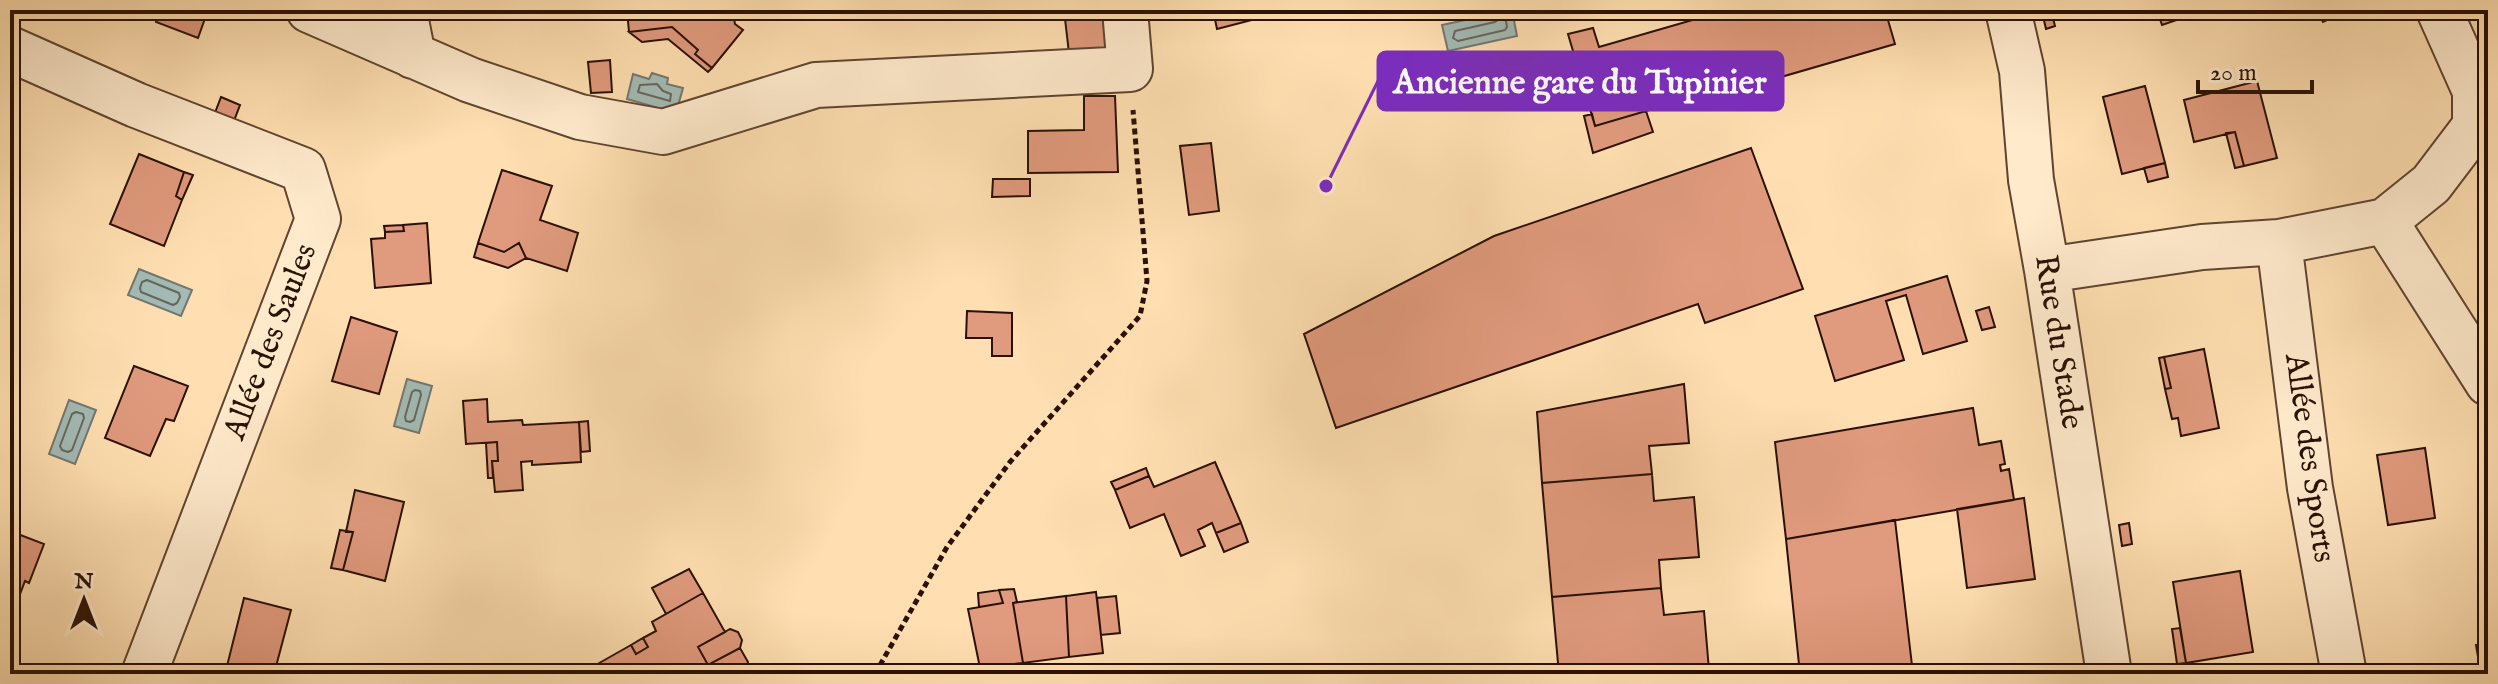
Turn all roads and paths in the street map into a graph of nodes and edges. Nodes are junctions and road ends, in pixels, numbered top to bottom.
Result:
1 (309, 10) edge
2 (404, 10) edge
3 (1125, 10) edge
4 (2008, 10) edge
5 (2439, 10) edge
6 (10, 49) edge
7 (413, 56) junction
8 (1130, 69) junction
9 (2385, 221) junction
10 (2279, 242) junction
11 (2047, 270) junction
12 (2488, 383) edge
13 (144, 674) edge
14 (875, 674) edge
15 (2109, 674) edge
16 (2344, 674) edge

1 - 7 street
2 - 7 street
3 - 8 street
4 - 11 street, Rue du Stade
5 - 9 street
6 - 13 street, Allée des Saules
7 - 8 street
8 - 14 path
9 - 10 street
9 - 12 street
10 - 11 street
10 - 16 street, Allée des Sports
11 - 15 street, Rue du Stade

